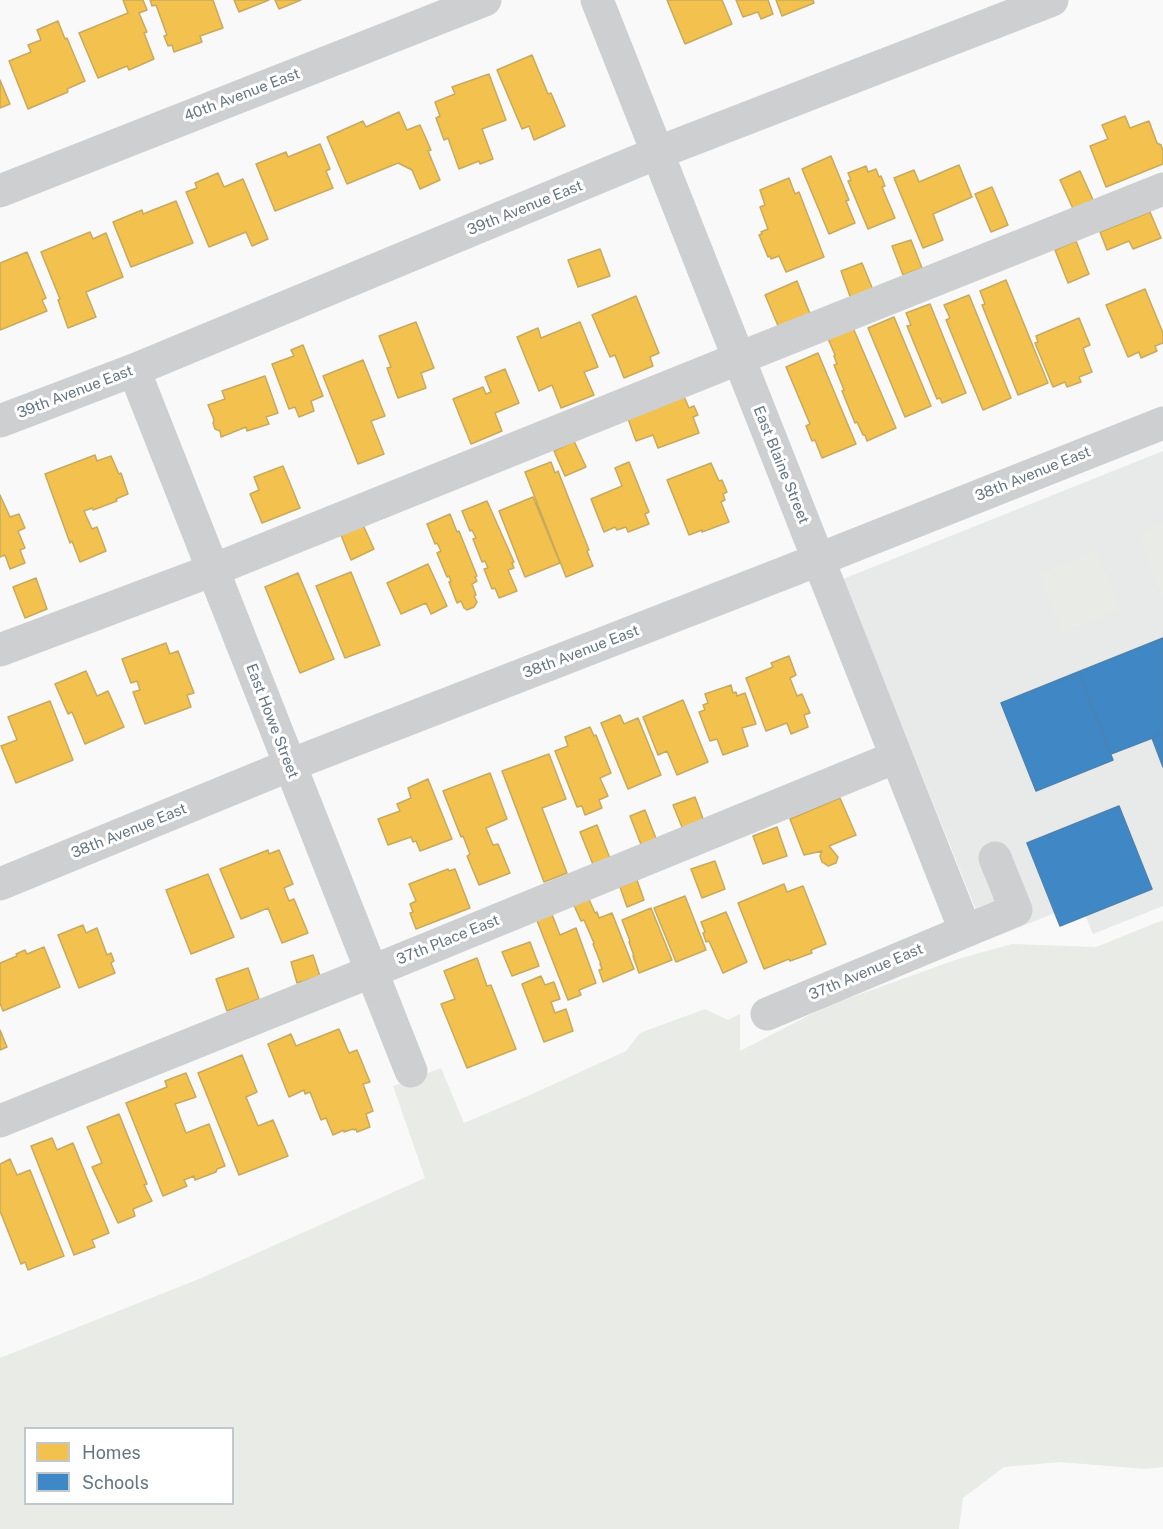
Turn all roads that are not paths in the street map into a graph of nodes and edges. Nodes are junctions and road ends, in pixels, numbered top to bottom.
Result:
1 (485, 0) edge
2 (597, 0) edge
3 (1052, 0) edge
4 (657, 153) junction
5 (1163, 189) edge
6 (0, 190) edge
7 (739, 358) junction
8 (134, 370) junction
9 (0, 421) edge
10 (1163, 423) edge
11 (819, 559) junction
12 (213, 570) junction
13 (0, 650) edge
14 (896, 757) junction
15 (290, 765) junction
16 (995, 858) dead end
17 (0, 884) edge
18 (964, 930) junction
19 (372, 972) junction
20 (767, 1014) dead end
21 (411, 1071) dead end
22 (0, 1121) edge

1 - 6 street, 40th Avenue East
2 - 4 street, East Blaine Street
3 - 4 street, 39th Avenue East
4 - 7 street, East Blaine Street
4 - 8 street, 39th Avenue East
5 - 7 street
7 - 11 street, East Blaine Street
7 - 12 street
8 - 9 street, 39th Avenue East
8 - 12 street, East Howe Street
10 - 11 street, 38th Avenue East
11 - 14 street, East Blaine Street
11 - 15 street, 38th Avenue East
12 - 13 street
12 - 15 street, East Howe Street
14 - 18 street, East Blaine Street
14 - 19 street, 37th Place East
15 - 17 street, 38th Avenue East
15 - 19 street, East Howe Street
16 - 18 street, 37th Avenue East
18 - 20 street, 37th Avenue East
19 - 21 street, East Howe Street
19 - 22 street, 37th Place East

